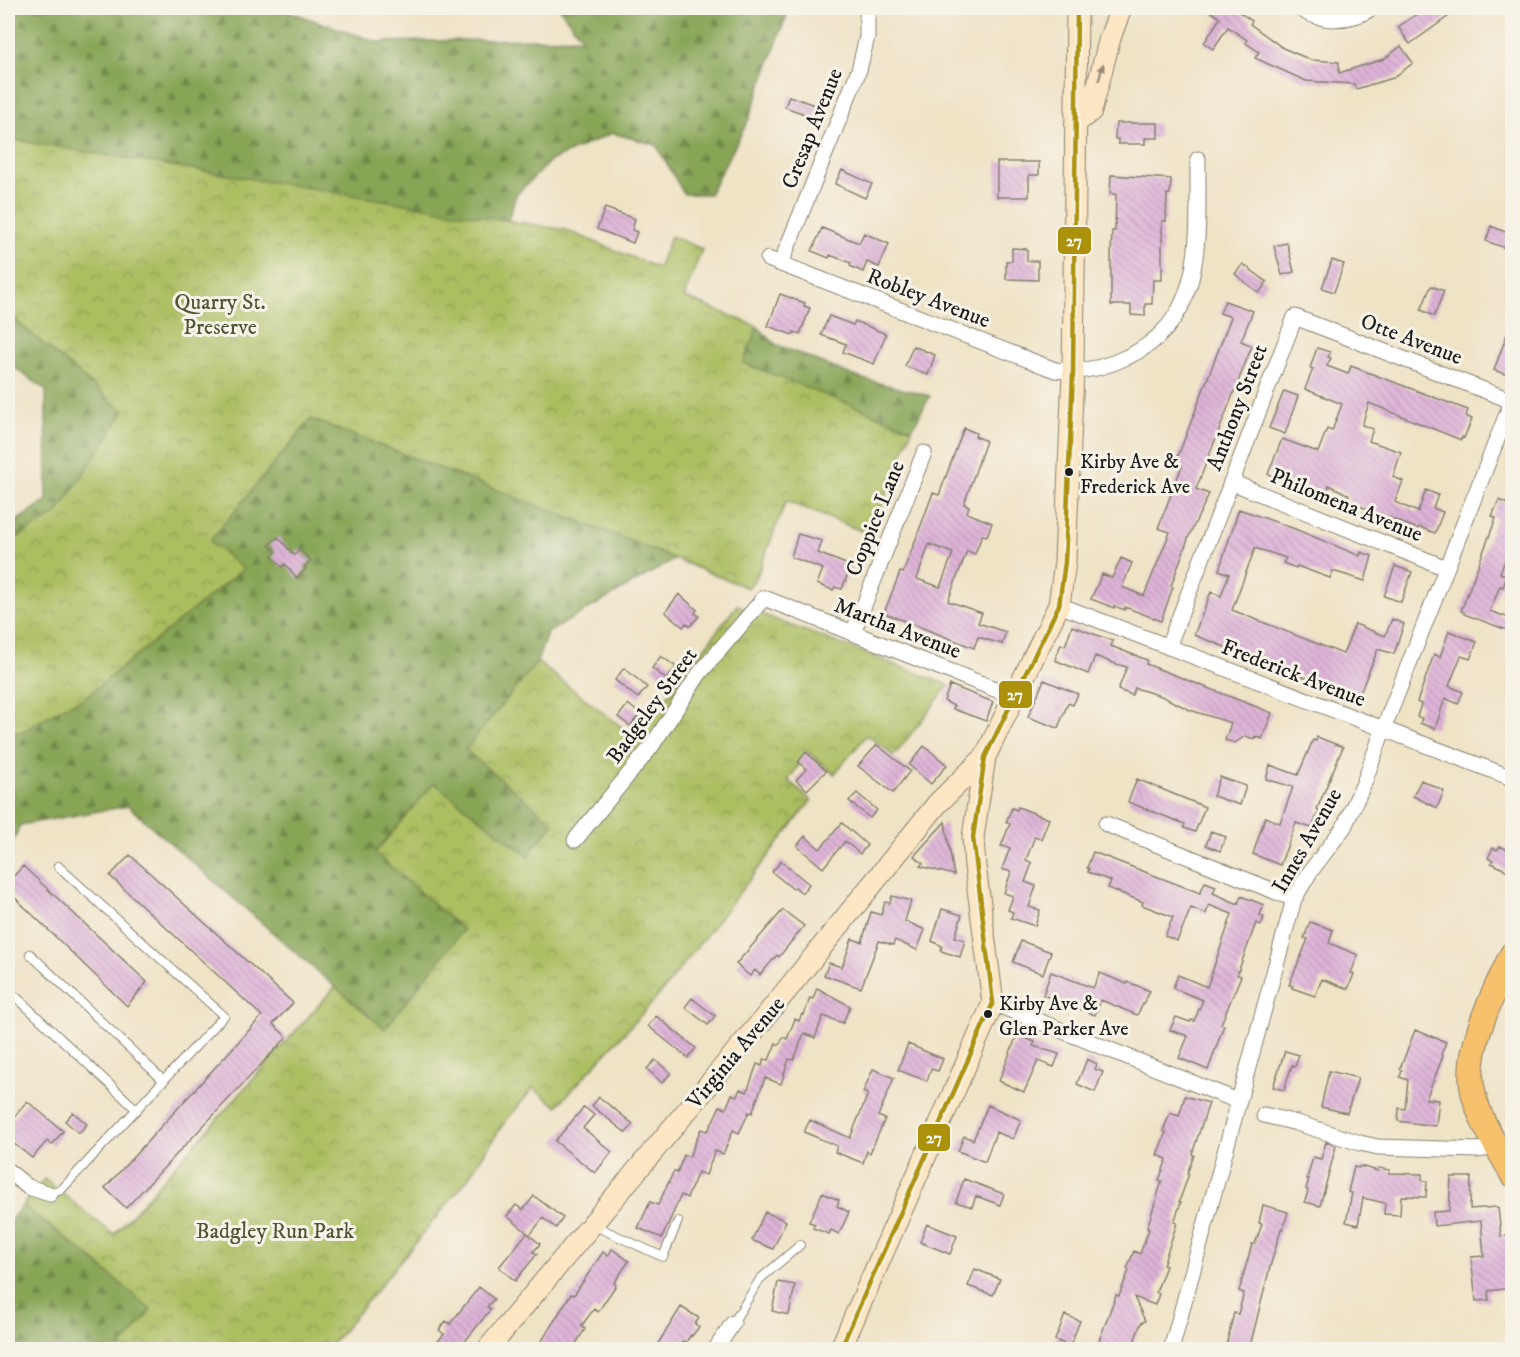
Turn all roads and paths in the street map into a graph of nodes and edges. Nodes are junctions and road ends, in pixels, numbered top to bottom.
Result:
1 (867, 8) edge
2 (1077, 8) edge
3 (1121, 8) edge
4 (1299, 8) edge
5 (1372, 8) edge
6 (1077, 122) junction
7 (1198, 159) dead end
8 (775, 261) joint
9 (1295, 316) joint
10 (1074, 372) junction
11 (1512, 401) edge
12 (924, 453) dead end
13 (1231, 482) junction
14 (1446, 568) junction
15 (764, 598) joint
16 (1059, 605) junction
17 (853, 633) junction
18 (1168, 647) junction
19 (1015, 697) junction
20 (1383, 730) junction
21 (985, 758) junction
22 (1511, 773) edge
23 (1106, 824) dead end
24 (575, 840) dead end
25 (58, 866) dead end
26 (1294, 899) junction
27 (30, 954) dead end
28 (1512, 954) edge
29 (14, 995) dead end
30 (993, 1004) junction
31 (164, 1081) junction
32 (1238, 1101) junction
33 (138, 1110) junction
34 (1264, 1115) dead end
35 (1497, 1147) junction
36 (8, 1171) edge
37 (1512, 1174) edge
38 (50, 1194) joint
39 (678, 1221) dead end
40 (592, 1224) junction
41 (800, 1245) dead end
42 (733, 1323) joint
43 (487, 1350) edge
44 (715, 1350) edge
45 (840, 1350) edge
46 (1170, 1350) edge

1 - 8 street, Cresap Avenue
2 - 6 street
6 -> 3 street
4 - 5 street
6 - 10 street
7 - 10 street
8 - 10 street, Robley Avenue
9 - 11 street, Otte Avenue
9 - 13 street, Anthony Street
10 - 16 street
11 - 14 street, Innes Avenue
12 - 17 street, Coppice Lane
13 - 14 street, Philomena Avenue
13 - 18 street, Anthony Street
14 - 20 street, Innes Avenue
15 - 17 street, Martha Avenue
15 - 24 street, Badgeley Street
16 - 18 street, Frederick Avenue
16 - 19 street
17 - 19 street, Martha Avenue
18 - 20 street, Frederick Avenue
19 - 21 street
20 - 22 street, Frederick Avenue
20 - 26 street, Innes Avenue
21 - 30 street
21 - 40 street, Virginia Avenue
23 - 26 street
25 - 31 lane
26 - 32 street, Innes Avenue
27 - 31 lane
28 - 35 main road
29 - 33 lane
30 - 32 street
30 - 45 street
31 - 33 lane
32 - 46 street, Innes Avenue
33 - 38 lane
34 - 35 street
35 - 37 main road
36 - 38 street
39 - 40 lane
40 - 43 street, Virginia Avenue
41 - 42 lane
42 - 44 street

